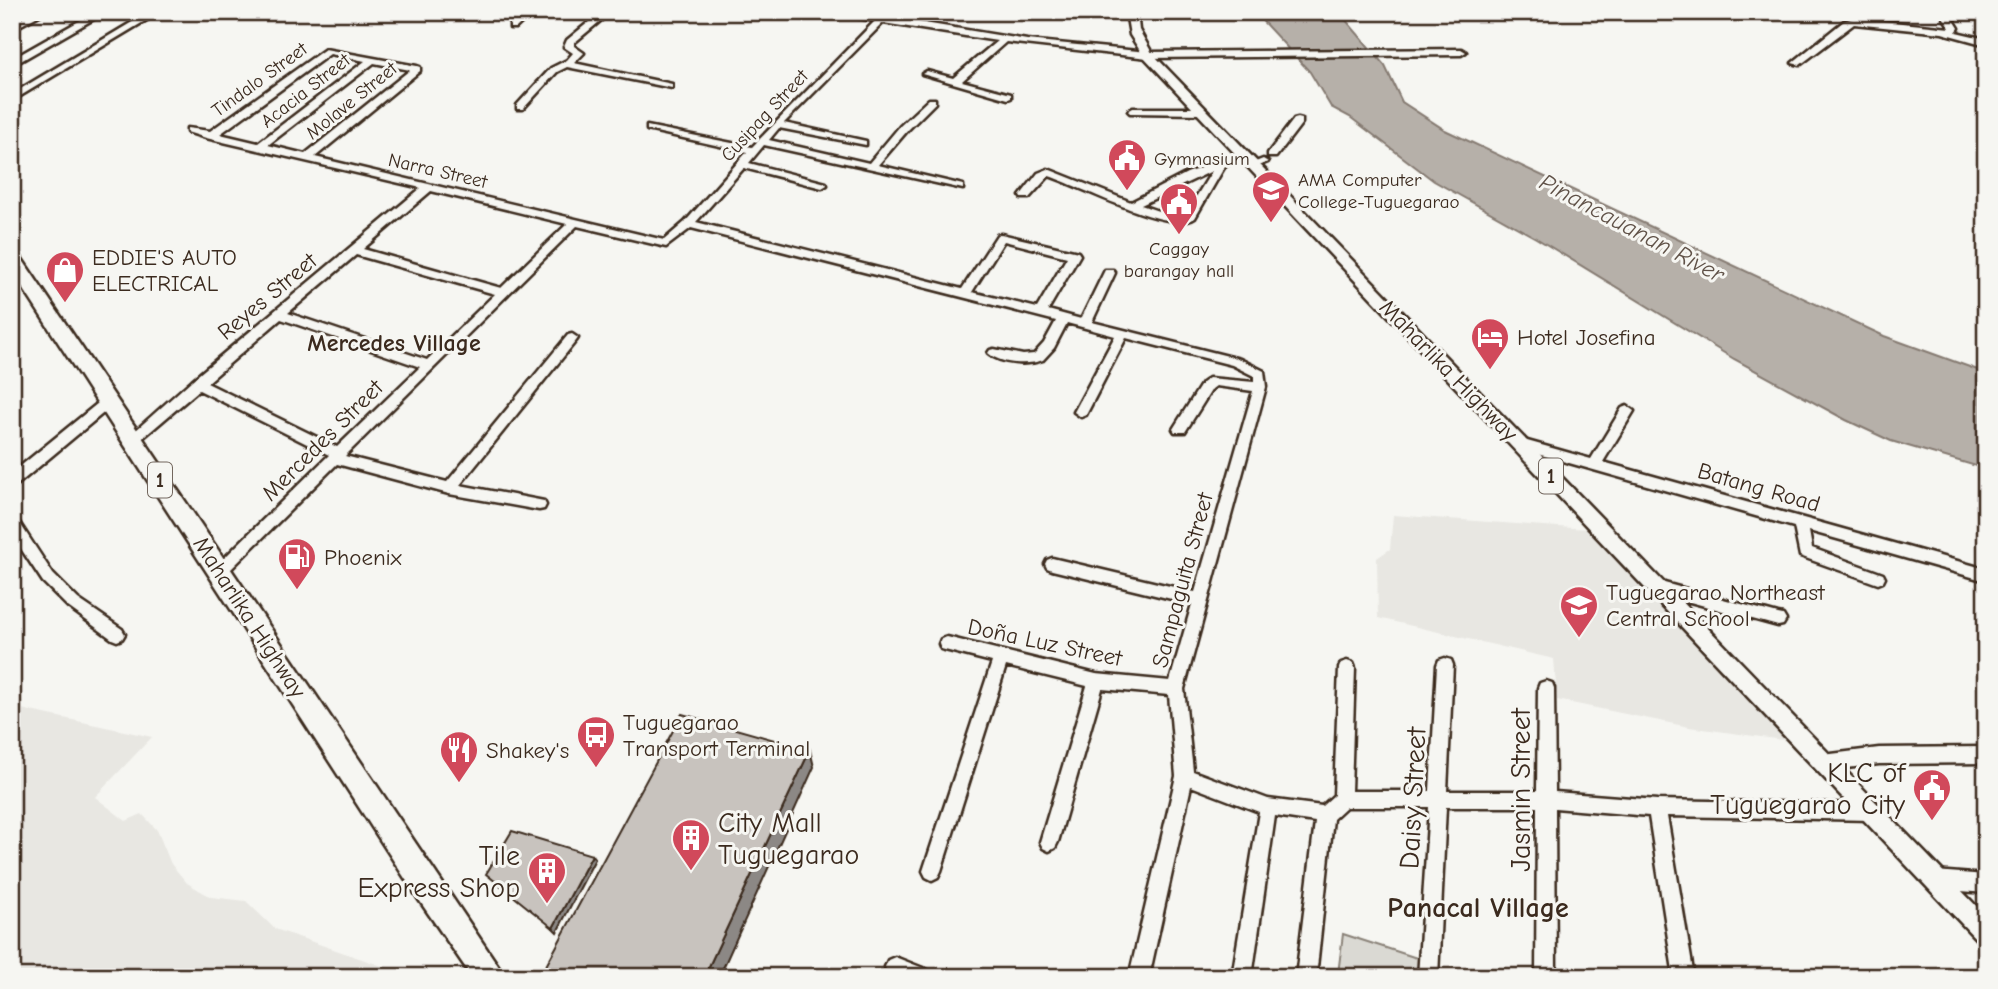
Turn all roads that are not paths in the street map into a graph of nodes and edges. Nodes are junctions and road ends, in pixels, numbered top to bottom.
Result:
1 (41, 12) edge
2 (102, 12) edge
3 (156, 12) edge
4 (529, 12) edge
5 (607, 12) edge
6 (832, 12) edge
7 (1132, 12) edge
8 (1944, 12) edge
9 (867, 14) edge
10 (881, 19) junction
11 (513, 26) dead end
12 (12, 27) edge
13 (1945, 32) junction
14 (1005, 39) junction
15 (1986, 42) edge
16 (1461, 52) dead end
17 (1148, 55) junction
18 (372, 60) junction
19 (12, 63) edge
20 (1797, 63) dead end
21 (566, 64) junction
22 (927, 74) dead end
23 (956, 81) junction
24 (669, 86) dead end
25 (1008, 96) dead end
26 (12, 99) edge
27 (932, 102) dead end
28 (520, 107) dead end
29 (1133, 111) dead end
30 (1201, 111) junction
31 (1298, 121) dead end
32 (777, 124) junction
33 (651, 128) dead end
34 (191, 130) dead end
35 (210, 136) junction
36 (862, 143) dead end
37 (757, 146) junction
38 (259, 147) junction
39 (307, 158) junction
40 (1258, 159) junction
41 (741, 164) junction
42 (1221, 164) junction
43 (873, 166) junction
44 (822, 185) dead end
45 (430, 186) junction
46 (959, 187) dead end
47 (1025, 196) dead end
48 (1133, 205) junction
49 (575, 222) junction
50 (689, 224) junction
51 (675, 238) joint
52 (353, 250) junction
53 (12, 257) edge
54 (1109, 273) dead end
55 (501, 292) junction
56 (965, 294) junction
57 (1040, 313) junction
58 (278, 314) junction
59 (1063, 319) junction
60 (1084, 324) junction
61 (1122, 334) junction
62 (572, 338) dead end
63 (994, 353) dead end
64 (428, 365) junction
65 (197, 383) junction
66 (1260, 387) junction
67 (108, 402) junction
68 (1626, 411) dead end
69 (1081, 412) dead end
70 (1180, 429) dead end
71 (133, 439) junction
72 (1520, 444) junction
73 (337, 456) junction
74 (1595, 464) junction
75 (16, 473) edge
76 (449, 489) junction
77 (539, 505) dead end
78 (1800, 522) junction
79 (12, 523) edge
80 (1052, 564) dead end
81 (220, 571) junction
82 (1986, 575) edge
83 (1878, 578) dead end
84 (1657, 587) junction
85 (1199, 599) junction
86 (1778, 620) dead end
87 (117, 634) dead end
88 (947, 643) dead end
89 (1001, 658) junction
90 (1445, 665) dead end
91 (1347, 668) dead end
92 (1096, 681) junction
93 (1546, 688) dead end
94 (1176, 689) junction
95 (1986, 755) edge
96 (1823, 763) junction
97 (1185, 776) junction
98 (1439, 798) junction
99 (1342, 799) junction
100 (1545, 799) junction
101 (1268, 807) junction
102 (1657, 808) junction
103 (1872, 812) junction
104 (1325, 816) junction
105 (1049, 842) dead end
106 (932, 871) dead end
107 (1934, 880) junction
108 (1986, 884) edge
109 (1986, 933) edge
110 (895, 967) dead end
111 (489, 977) edge
112 (921, 977) edge
113 (1139, 977) edge
114 (1242, 977) edge
115 (1306, 977) edge
116 (1428, 977) edge
117 (1546, 977) edge
118 (1684, 977) edge

1 - 12 street
2 - 19 street
3 - 26 street
4 - 11 street
5 - 21 street
6 - 9 street
7 - 17 main road, Maharlika Highway / 1
8 - 13 street
9 - 10 street
10 - 14 street
10 - 32 street, Cusipag Street
13 - 15 street
13 - 20 street
14 - 17 street
14 - 23 street
16 - 17 street
17 - 30 main road, Maharlika Highway / 1
18 - 35 street, Tindalo Street
18 - 38 street, Acacia Street
18 - 39 street, Molave Street
21 - 24 street
21 - 28 street
22 - 23 street
23 - 25 street
27 - 43 street
29 - 30 street
30 - 40 main road, Maharlika Highway / 1
31 - 40 street
32 - 36 street
32 - 37 street, Cusipag Street
33 - 37 street
34 - 35 street, Narra Street
35 - 38 street, Narra Street
37 - 41 street, Cusipag Street
37 - 43 street
38 - 39 street, Narra Street
39 - 45 street, Narra Street
40 - 42 street
40 - 72 main road, Maharlika Highway / 1
41 - 44 street
41 - 50 street, Cusipag Street
42 - 48 street
42 - 48 street
43 - 46 street
45 - 49 street, Narra Street
45 - 52 street, Reyes Street
47 - 48 street
49 - 51 street, Narra Street
49 - 55 street, Mercedes Street
50 - 51 street, Cusipag Street
50 - 56 street
52 - 55 street
52 - 58 street, Reyes Street
53 - 67 highway, Maharlika Highway / 1
54 - 60 street
55 - 64 street, Mercedes Street
56 - 57 street
56 - 57 street
57 - 59 street
58 - 64 street
58 - 65 street, Reyes Street
59 - 60 street
59 - 63 street
60 - 61 street
61 - 66 street
61 - 69 street
62 - 76 street
64 - 73 street, Mercedes Street
65 - 71 street, Reyes Street
65 - 73 street
66 - 70 street
66 - 85 street, Sampaguita Street
67 - 71 highway, Maharlika Highway / 1
67 - 75 street
68 - 74 street
71 - 81 highway, Maharlika Highway / 1
72 - 74 street, Batang Road
72 - 84 main road, Maharlika Highway / 1
73 - 76 street
73 - 81 street, Mercedes Street
74 - 78 street, Batang Road
76 - 77 street
78 - 82 street, Batang Road
78 - 83 street
79 - 87 street
80 - 85 street
81 - 111 highway, Maharlika Highway / 1
84 - 86 street
84 - 96 main road, Maharlika Highway / 1
85 - 94 street, Sampaguita Street
88 - 89 street, Doña Luz Street
89 - 92 street, Doña Luz Street
89 - 106 street
90 - 98 street, Daisy Street
91 - 99 street
92 - 94 street, Doña Luz Street
92 - 105 street
93 - 100 street, Jasmin Street
94 - 97 street, Sampaguita Street
95 - 96 street
96 - 103 main road, Maharlika Highway / 1
97 - 101 street
97 - 113 street, Sampaguita Street
98 - 99 street
98 - 100 street
98 - 116 street, Daisy Street
99 - 104 street
100 - 102 street
100 - 117 street, Jasmin Street
101 - 104 street
101 - 114 street
102 - 103 street
102 - 118 street
103 - 107 main road, Maharlika Highway / 1
104 - 115 street
107 - 108 street
107 - 109 main road, Maharlika Highway / 1
110 - 112 street

